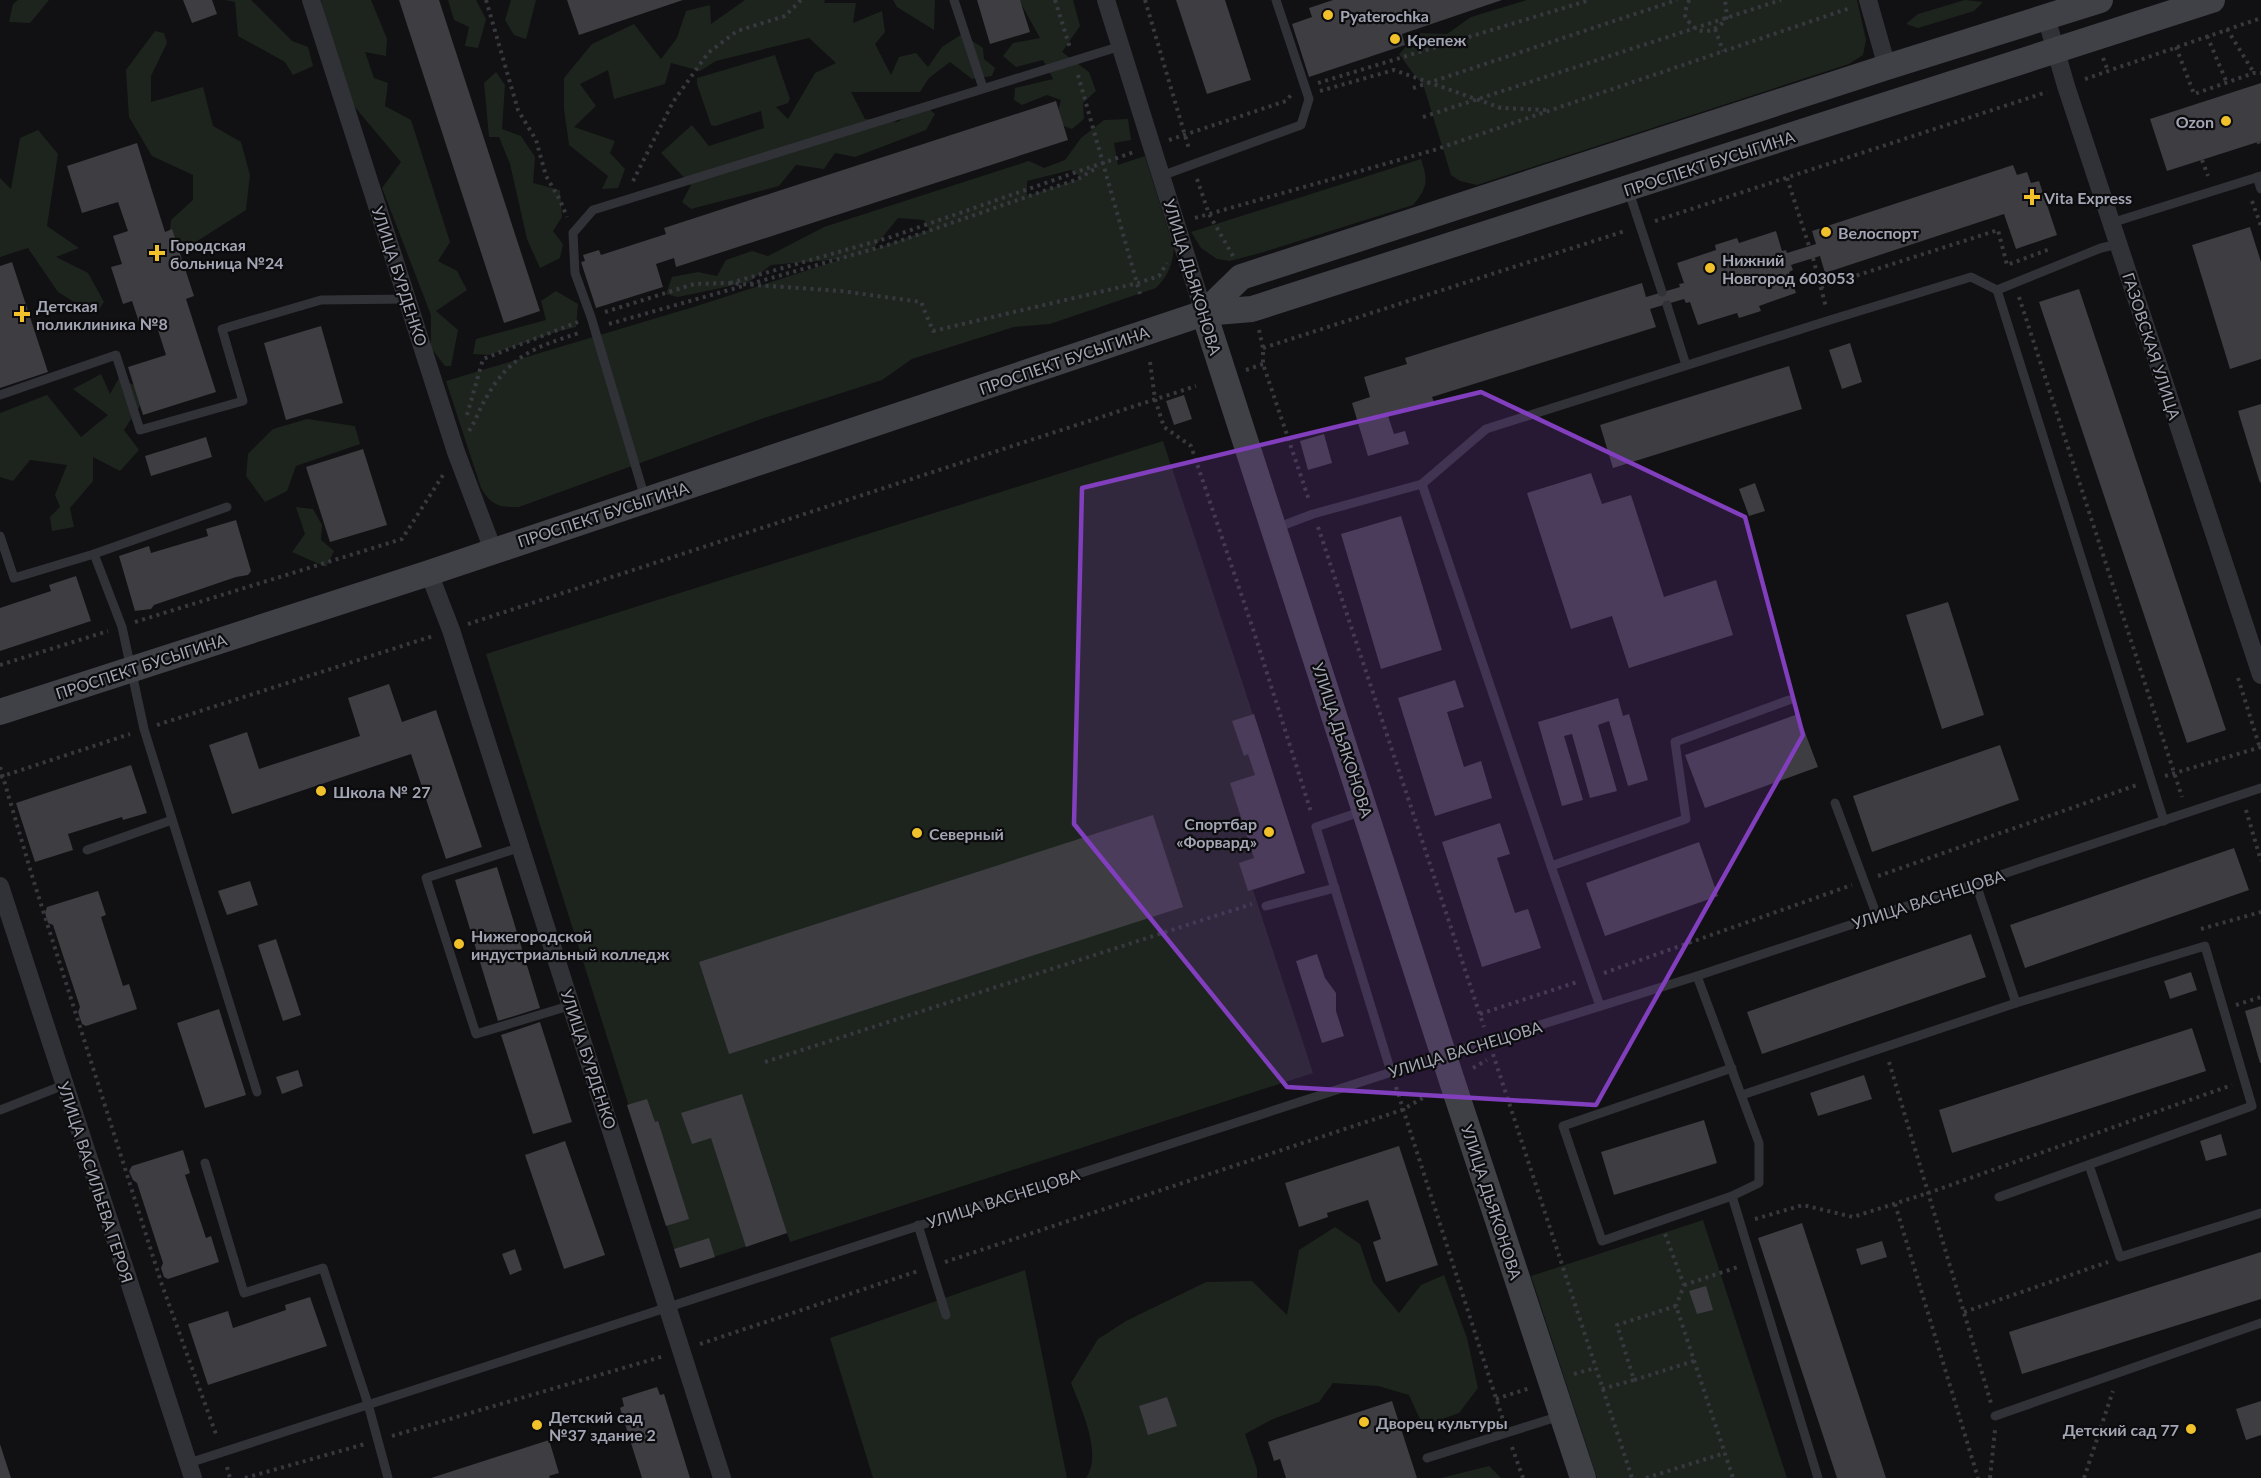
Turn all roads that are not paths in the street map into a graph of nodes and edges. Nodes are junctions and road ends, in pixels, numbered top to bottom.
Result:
1 (310, 0) edge
2 (954, 0) edge
3 (1106, 0) edge
4 (1276, 0) edge
5 (2100, 0) edge
6 (2212, 0) edge
7 (1868, 1) edge
8 (2046, 17) junction
9 (1121, 46) junction
10 (2055, 51) junction
11 (1887, 67) junction
12 (983, 88) junction
13 (1161, 176) junction
14 (2259, 177) edge
15 (1628, 189) junction
16 (2261, 189) edge
17 (2111, 223) junction
18 (2118, 244) junction
19 (1997, 290) junction
20 (1662, 292) dead end
21 (408, 299) junction
22 (1667, 304) dead end
23 (1204, 313) junction
24 (1686, 365) junction
25 (0, 395) edge
26 (1422, 484) junction
27 (646, 500) junction
28 (227, 507) dead end
29 (1275, 529) junction
30 (0, 537) edge
31 (493, 550) junction
32 (94, 554) junction
33 (429, 573) junction
34 (132, 668) junction
35 (2261, 675) edge
36 (1789, 700) dead end
37 (0, 712) edge
38 (2261, 788) edge
39 (1835, 803) dead end
40 (1365, 811) junction
41 (172, 820) junction
42 (2164, 821) junction
43 (521, 847) junction
44 (87, 850) dead end
45 (1551, 866) junction
46 (1976, 884) junction
47 (0, 886) edge
48 (1335, 888) junction
49 (1266, 906) road end
50 (1877, 916) junction
51 (5, 922) edge
52 (1697, 976) junction
53 (2016, 1003) junction
54 (572, 1005) junction
55 (1600, 1006) junction
56 (1444, 1055) junction
57 (1732, 1068) junction
58 (1391, 1072) junction
59 (64, 1085) junction
60 (257, 1092) dead end
61 (1742, 1095) junction
62 (0, 1110) edge
63 (205, 1163) dead end
64 (2090, 1165) junction
65 (1732, 1196) junction
66 (1999, 1197) dead end
67 (2261, 1213) edge
68 (918, 1225) junction
69 (669, 1306) junction
70 (946, 1315) dead end
71 (2261, 1323) edge
72 (368, 1404) junction
73 (1563, 1415) junction
74 (1995, 1416) road end
75 (1427, 1458) dead end
76 (191, 1470) edge
77 (388, 1478) edge
78 (723, 1478) edge
79 (1583, 1478) edge
80 (1818, 1478) edge

1 - 21 street, УЛИЦА БУРДЕНКО
2 - 12 lane
3 - 9 street, УЛИЦА ДЬЯКОНОВА
4 - 13 lane
5 - 8 main road, ПРОСПЕКТ БУСЫГИНА
6 - 10 main road, ПРОСПЕКТ БУСЫГИНА
7 - 11 street
8 - 10 street, ГАЗОВСКАЯ УЛИЦА
8 - 11 main road, ПРОСПЕКТ БУСЫГИНА
9 - 12 lane
9 - 13 street, УЛИЦА ДЬЯКОНОВА
10 - 15 main road, ПРОСПЕКТ БУСЫГИНА
10 - 17 street, ГАЗОВСКАЯ УЛИЦА
11 - 23 main road, ПРОСПЕКТ БУСЫГИНА
12 - 27 lane
13 - 23 street, УЛИЦА ДЬЯКОНОВА
14 - 16 lane
14 - 17 lane
15 - 20 lane
15 - 23 main road, ПРОСПЕКТ БУСЫГИНА
17 - 18 street, ГАЗОВСКАЯ УЛИЦА
18 - 19 lane
18 - 35 street, ГАЗОВСКАЯ УЛИЦА
19 - 24 lane
19 - 42 lane
21 - 25 lane
21 - 31 street, УЛИЦА БУРДЕНКО
22 - 24 lane
23 - 27 main road, ПРОСПЕКТ БУСЫГИНА
23 - 29 main road, УЛИЦА ДЬЯКОНОВА
24 - 26 lane
26 - 29 lane
26 - 45 lane
27 - 31 main road, ПРОСПЕКТ БУСЫГИНА
28 - 32 lane
29 - 40 main road, УЛИЦА ДЬЯКОНОВА
30 - 32 lane
31 - 33 main road, ПРОСПЕКТ БУСЫГИНА
32 - 34 lane
33 - 34 main road, ПРОСПЕКТ БУСЫГИНА
33 - 43 street, УЛИЦА БУРДЕНКО
34 - 37 main road, ПРОСПЕКТ БУСЫГИНА
34 - 41 lane
36 - 45 lane
38 - 42 lane, УЛИЦА ВАСНЕЦОВА
39 - 50 lane
40 - 48 lane
40 - 56 main road, УЛИЦА ДЬЯКОНОВА
41 - 44 lane
41 - 60 lane
42 - 46 lane, УЛИЦА ВАСНЕЦОВА
43 - 54 street, УЛИЦА БУРДЕНКО
43 - 54 lane
45 - 55 lane
46 - 50 lane, УЛИЦА ВАСНЕЦОВА
46 - 53 lane
47 - 51 street, УЛИЦА ВАСИЛЬЕВА ГЕРОЯ
48 - 49 lane
48 - 58 lane
50 - 52 lane, УЛИЦА ВАСНЕЦОВА
51 - 59 street, УЛИЦА ВАСИЛЬЕВА ГЕРОЯ
52 - 55 lane, УЛИЦА ВАСНЕЦОВА
52 - 57 lane
53 - 61 lane
53 - 64 lane
54 - 69 street, УЛИЦА БУРДЕНКО
55 - 56 lane, УЛИЦА ВАСНЕЦОВА
56 - 58 lane, УЛИЦА ВАСНЕЦОВА
56 - 73 main road, УЛИЦА ДЬЯКОНОВА
57 - 61 lane
57 - 65 lane
58 - 68 lane, УЛИЦА ВАСНЕЦОВА
59 - 62 lane
59 - 76 street, УЛИЦА ВАСИЛЬЕВА ГЕРОЯ
61 - 65 lane
63 - 72 lane
64 - 66 lane
64 - 67 lane
65 - 80 lane
68 - 69 lane, УЛИЦА ВАСНЕЦОВА
68 - 70 lane
69 - 72 lane, УЛИЦА ВАСНЕЦОВА
69 - 78 street, УЛИЦА БУРДЕНКО
71 - 74 lane
72 - 76 lane, УЛИЦА ВАСНЕЦОВА
72 - 77 lane
73 - 75 lane
73 - 79 main road, УЛИЦА ДЬЯКОНОВА

